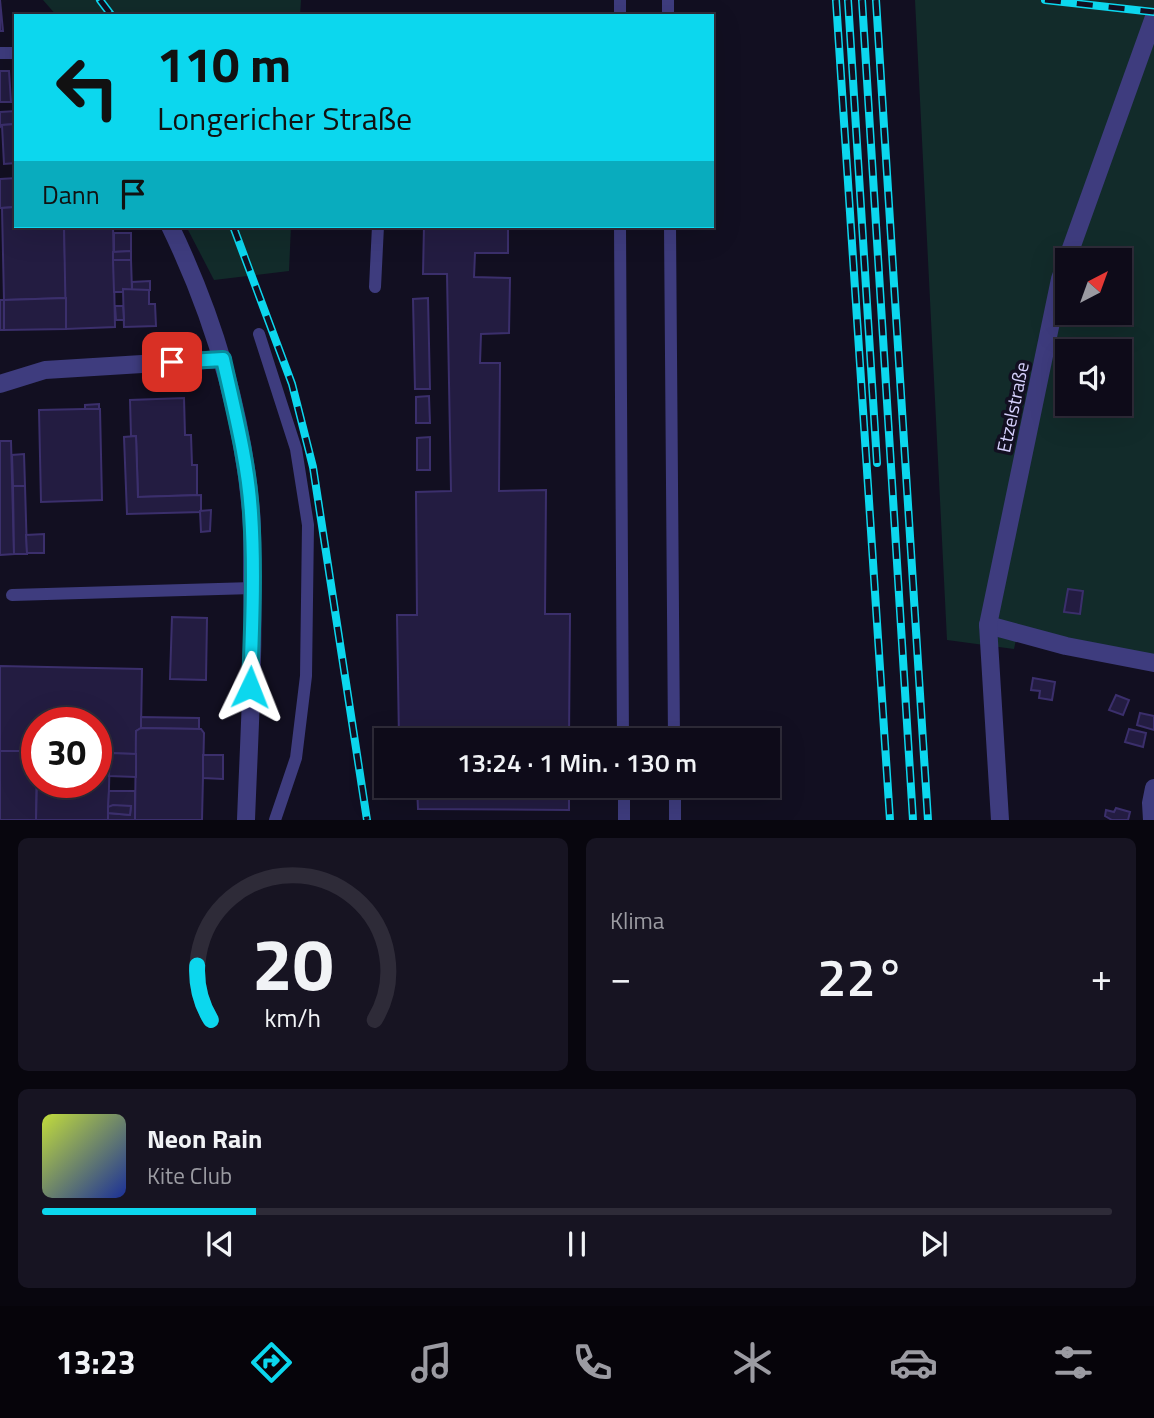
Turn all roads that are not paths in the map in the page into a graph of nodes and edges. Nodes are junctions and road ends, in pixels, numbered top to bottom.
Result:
1 (1154, 17) edge
2 (171, 228) edge
3 (378, 228) edge
4 (620, 228) edge
5 (670, 228) edge
6 (375, 287) dead end
7 (259, 334) dead end
8 (223, 359) junction
9 (0, 384) edge
10 (253, 588) junction
11 (12, 595) dead end
12 (988, 625) junction
13 (1154, 663) edge
14 (623, 728) edge
15 (674, 728) edge
16 (624, 798) edge
17 (675, 798) edge
18 (246, 820) edge
19 (275, 820) edge
20 (624, 820) edge
21 (675, 820) edge
22 (1000, 820) edge

1 - 12 street, Etzelstraße
2 - 8 street
3 - 6 lane
4 - 14 lane
5 - 15 lane
7 - 19 lane
8 - 9 street
8 - 10 street
10 - 11 lane
10 - 18 street
12 - 13 street
12 - 22 street, Etzelstraße
16 - 20 lane
17 - 21 lane

